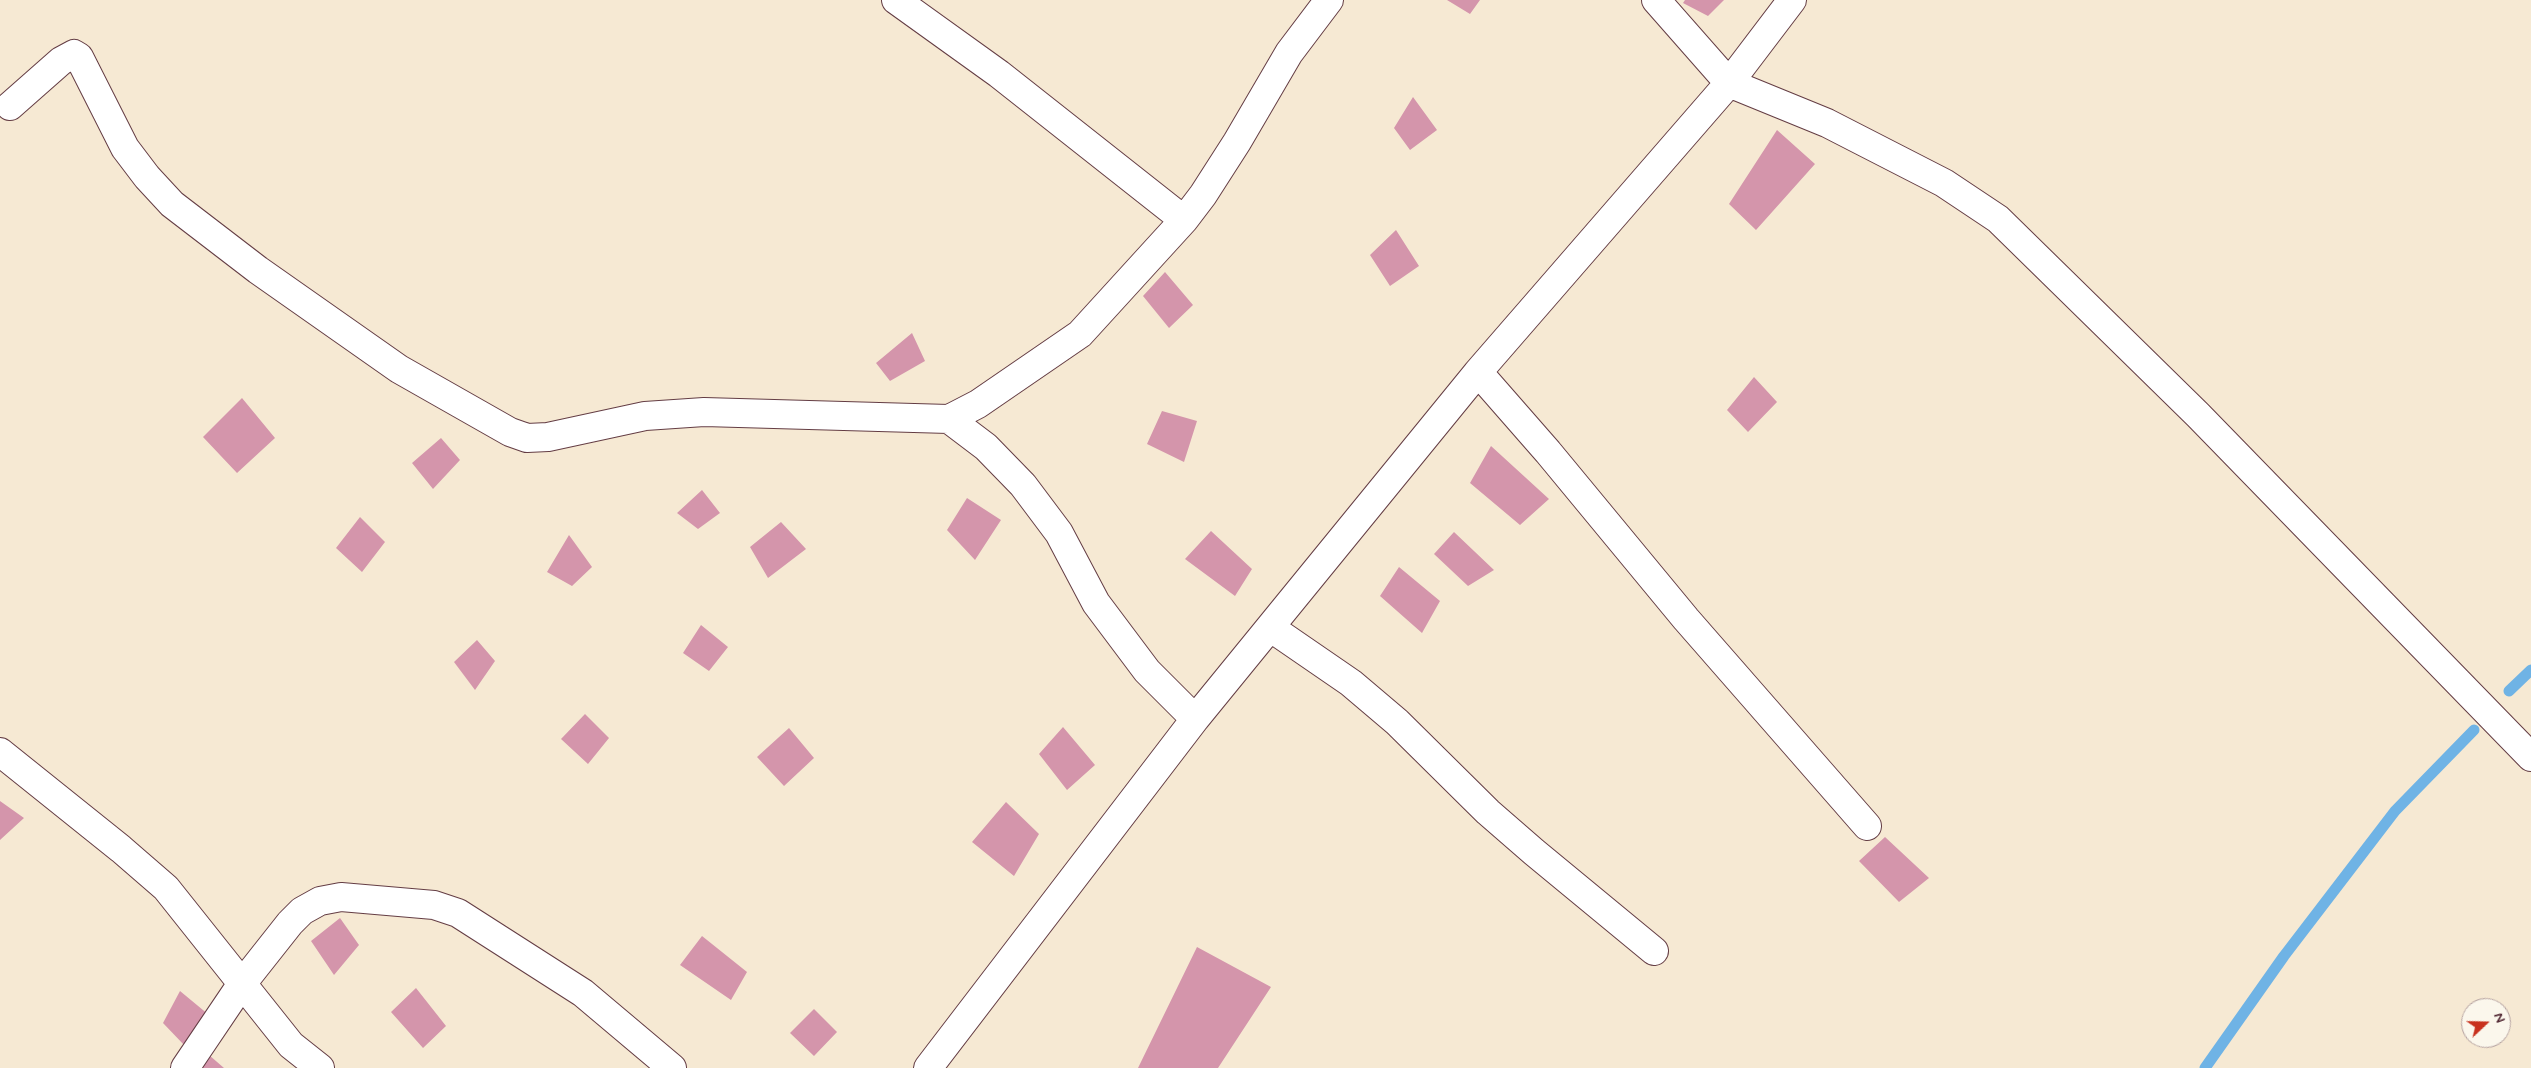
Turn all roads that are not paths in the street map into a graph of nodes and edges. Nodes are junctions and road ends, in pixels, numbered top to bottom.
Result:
1 (896, 0) edge
2 (1329, 0) edge
3 (1656, 0) edge
4 (1792, 0) edge
5 (1729, 83) junction
6 (10, 106) dead end
7 (1184, 220) junction
8 (1478, 372) junction
9 (949, 419) junction
10 (1271, 628) junction
11 (1195, 719) junction
12 (0, 752) edge
13 (2531, 756) edge
14 (1867, 826) dead end
15 (1654, 951) dead end
16 (241, 985) junction
17 (186, 1068) edge
18 (320, 1068) edge
19 (672, 1068) edge
20 (928, 1068) edge

1 - 7 street
2 - 7 street
3 - 5 street
4 - 5 street
5 - 8 street
5 - 13 street
6 - 9 street
7 - 9 street
8 - 10 street
8 - 14 street
9 - 11 street
10 - 11 street
10 - 15 street
11 - 20 street
12 - 16 street
16 - 17 street
16 - 18 street
16 - 19 street

